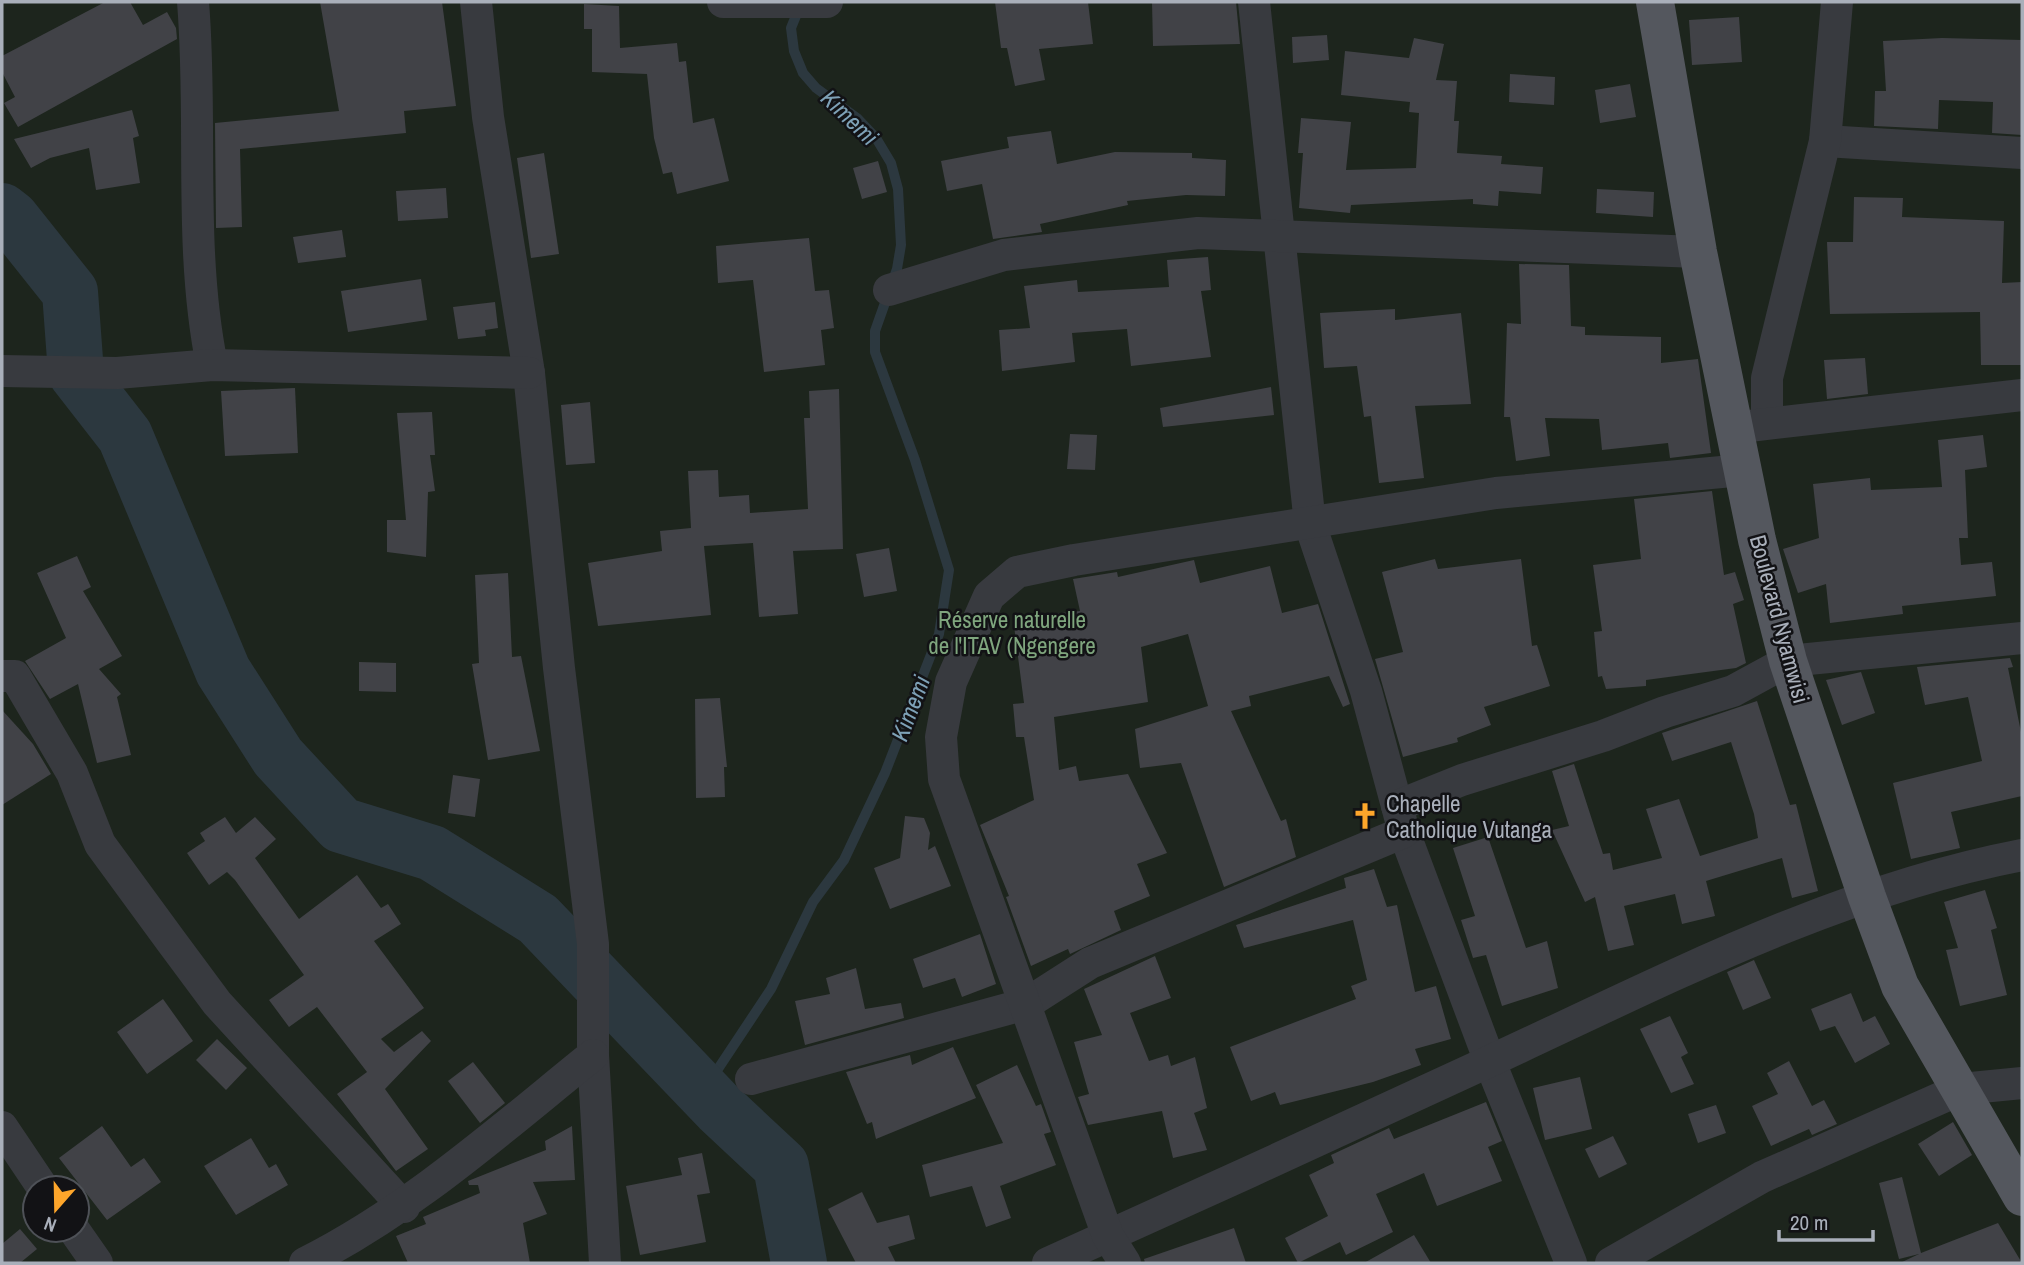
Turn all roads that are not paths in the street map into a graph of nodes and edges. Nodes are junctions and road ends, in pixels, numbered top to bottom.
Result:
1 (193, 2) edge
2 (476, 2) edge
3 (723, 2) edge
4 (822, 2) edge
5 (1254, 2) edge
6 (1655, 2) edge
7 (1837, 2) edge
8 (781, 3) edge
9 (1825, 141) junction
10 (2022, 153) edge
11 (1278, 234) junction
12 (1698, 252) junction
13 (888, 290) dead end
14 (212, 365) junction
15 (15, 372) edge
16 (529, 373) junction
17 (2022, 395) edge
18 (1751, 425) junction
19 (1743, 470) junction
20 (1310, 524) junction
21 (2022, 638) edge
22 (1788, 662) junction
23 (2, 676) edge
24 (1401, 819) junction
25 (2022, 855) edge
26 (1867, 897) junction
27 (1026, 1004) junction
28 (593, 1055) junction
29 (1489, 1062) junction
30 (751, 1079) dead end
31 (2022, 1083) edge
32 (1961, 1089) junction
33 (2, 1127) edge
34 (34, 1174) edge
35 (2022, 1196) edge
36 (404, 1207) junction
37 (1108, 1236) junction
38 (84, 1244) edge
39 (356, 1251) edge
40 (97, 1263) edge
41 (305, 1263) edge
42 (605, 1263) edge
43 (1048, 1263) edge
44 (1125, 1263) edge
45 (1571, 1263) edge
46 (1611, 1263) edge

1 - 14 street
2 - 16 street
3 - 8 street
4 - 8 street
5 - 11 street
6 - 12 main road, Boulevard Nyamwisi
7 - 9 street
9 - 10 street
9 - 18 street
11 - 12 street
11 - 13 street
11 - 20 street
12 - 18 main road, Boulevard Nyamwisi
14 - 15 street
14 - 16 street
16 - 28 street
17 - 18 street
18 - 19 main road, Boulevard Nyamwisi
19 - 20 street
19 - 22 main road, Boulevard Nyamwisi
20 - 24 street
20 - 27 street
21 - 22 street
22 - 24 street
22 - 26 main road, Boulevard Nyamwisi
23 - 36 street
24 - 27 street
24 - 29 street
25 - 26 street
26 - 29 street
26 - 32 main road, Boulevard Nyamwisi
27 - 30 street
27 - 37 street
28 - 36 street
28 - 42 street
29 - 37 street
29 - 45 street
31 - 32 street
32 - 35 main road, Boulevard Nyamwisi
32 - 46 street
33 - 34 street
36 - 39 street
37 - 43 street
37 - 44 street
38 - 40 street
39 - 41 street

